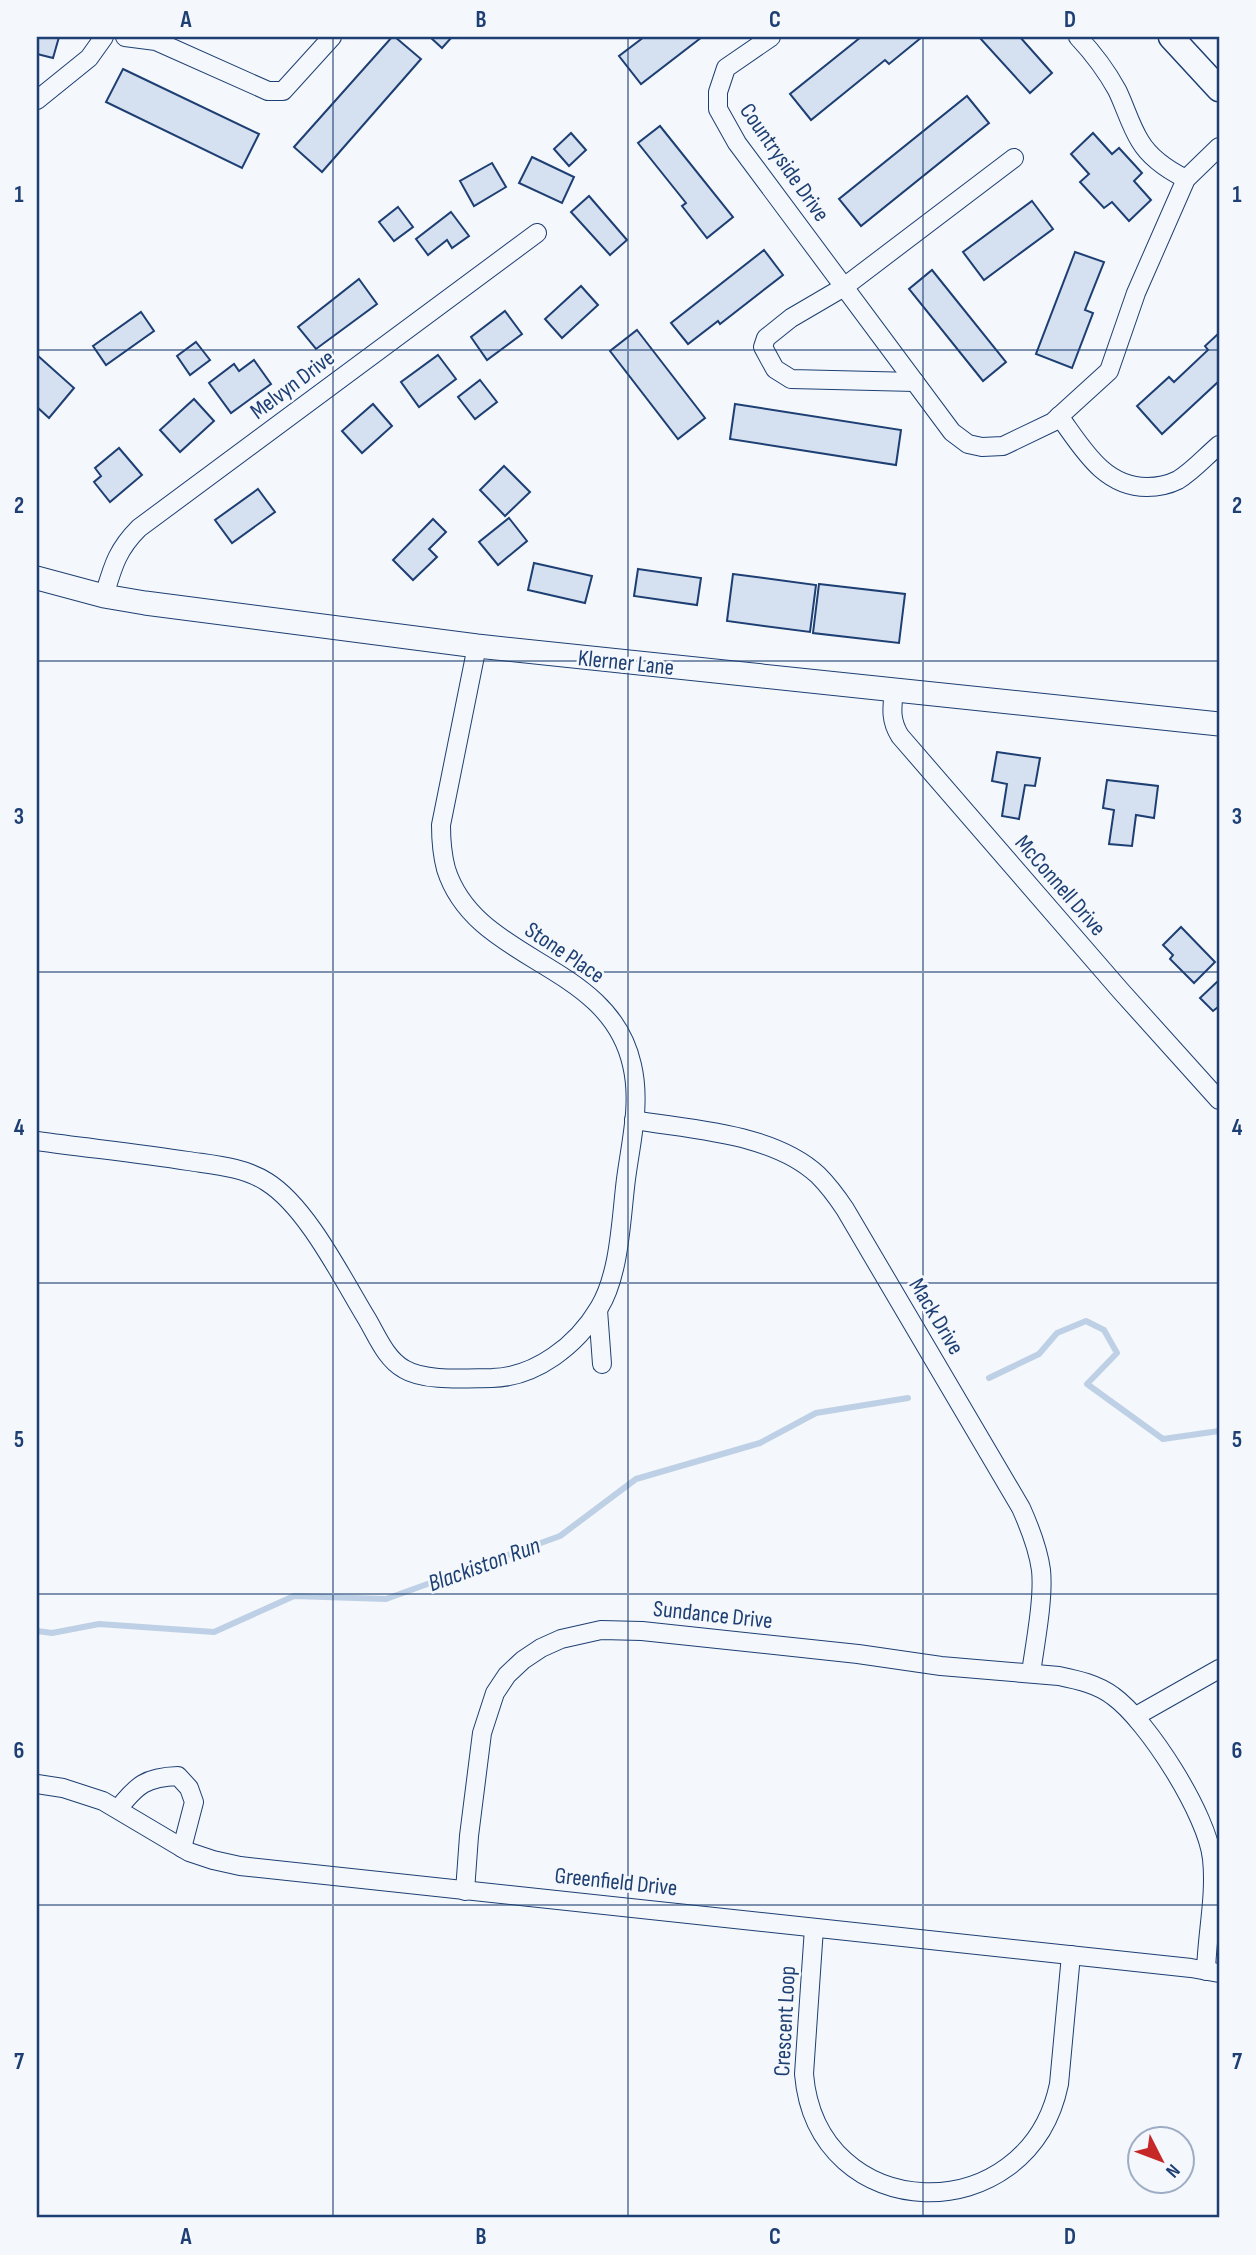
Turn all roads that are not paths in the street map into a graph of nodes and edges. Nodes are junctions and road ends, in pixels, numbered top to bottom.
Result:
1 (104, 37) edge
2 (125, 37) edge
3 (332, 37) edge
4 (771, 37) edge
5 (1078, 37) edge
6 (1171, 37) edge
7 (1219, 89) edge
8 (37, 100) edge
9 (1219, 147) edge
10 (1014, 158) dead end
11 (1186, 179) junction
12 (537, 233) dead end
13 (844, 287) junction
14 (915, 382) junction
15 (1059, 416) junction
16 (1219, 445) edge
17 (37, 578) edge
18 (104, 596) junction
19 (477, 646) junction
20 (894, 690) junction
21 (1219, 724) edge
22 (1219, 1100) edge
23 (634, 1120) junction
24 (37, 1142) edge
25 (598, 1310) junction
26 (602, 1364) dead end
27 (1219, 1669) edge
28 (1031, 1673) junction
29 (1136, 1716) junction
30 (37, 1784) edge
31 (118, 1809) junction
32 (183, 1848) junction
33 (464, 1891) junction
34 (814, 1927) junction
35 (1072, 1955) junction
36 (1213, 1972) edge

1 - 8 street
2 - 3 street
4 - 13 street, Countryside Drive
5 - 11 street
6 - 7 main road
9 - 11 street, Countryside Drive
10 - 13 street
11 - 15 street, Countryside Drive
12 - 18 street, Melvyn Drive
13 - 14 street, Countryside Drive
13 - 14 street
14 - 15 street, Countryside Drive
15 - 16 street
17 - 18 street, Klerner Lane
18 - 19 street, Klerner Lane
19 - 20 street, Klerner Lane
19 - 23 street, Stone Place
20 - 21 street, Klerner Lane
20 - 22 street, McConnell Drive
23 - 25 street, Stone Place
23 - 28 street, Mack Drive
24 - 25 street, Stone Place
25 - 26 street, Stone Place
27 - 29 street
28 - 29 street, Sundance Drive
28 - 33 street, Sundance Drive
29 - 36 street, Greenfield Drive
30 - 31 street, Greenfield Drive
31 - 32 street, Greenfield Drive
31 - 32 street
32 - 33 street, Greenfield Drive
33 - 34 street, Greenfield Drive
34 - 35 street, Greenfield Drive
34 - 35 street, Crescent Loop
35 - 36 street, Greenfield Drive

